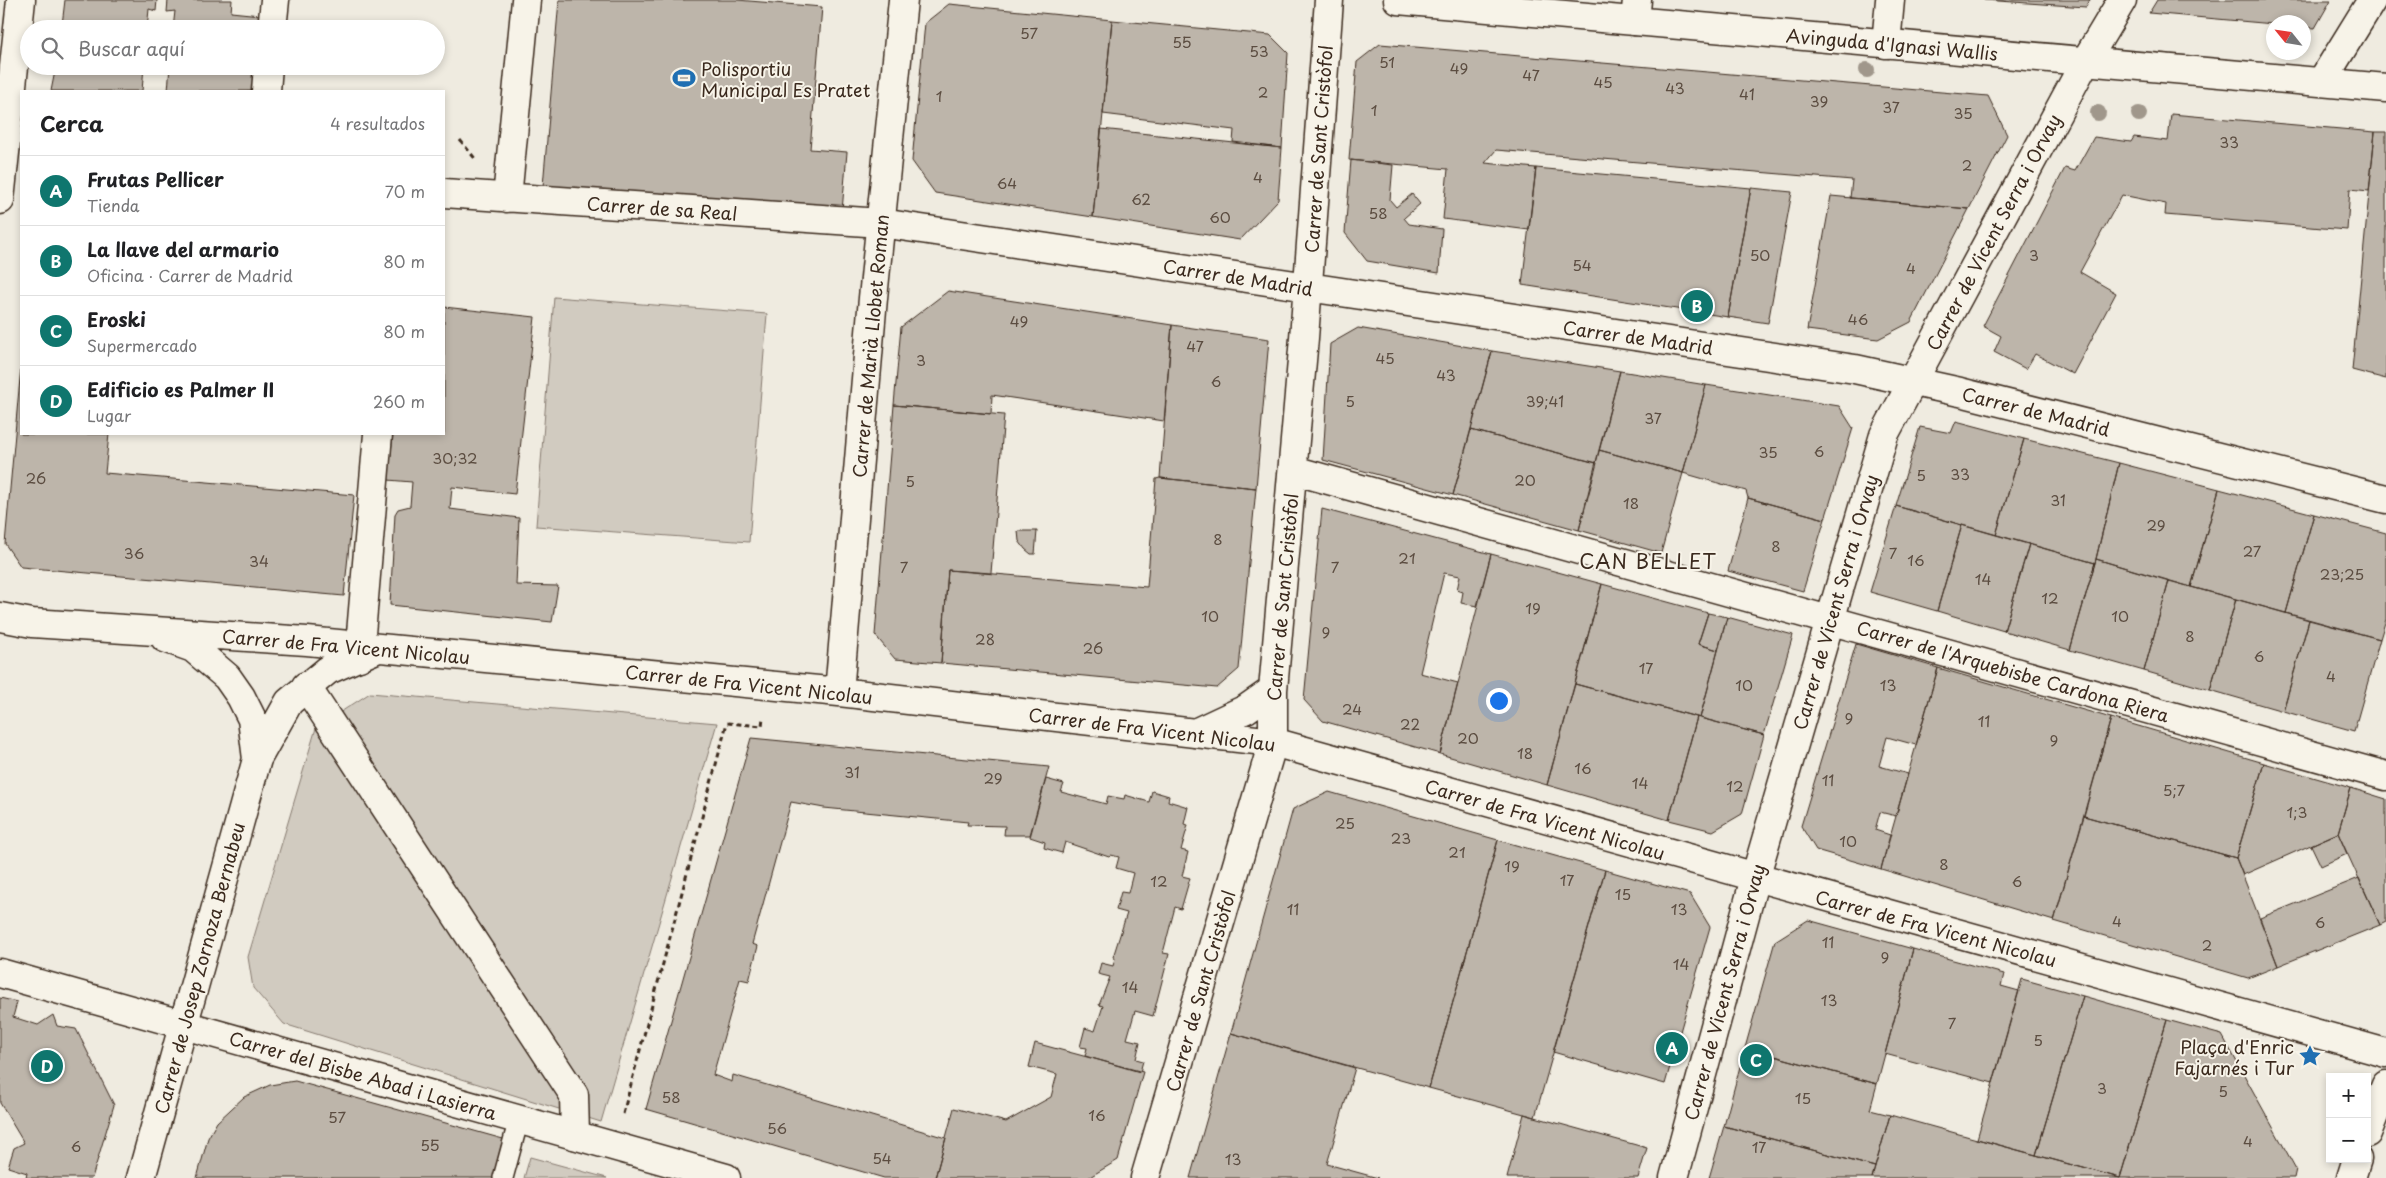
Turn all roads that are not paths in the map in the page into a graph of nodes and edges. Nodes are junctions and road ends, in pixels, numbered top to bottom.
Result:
1 (21, 0) edge
2 (275, 0) edge
3 (526, 0) edge
4 (903, 0) edge
5 (1329, 0) edge
6 (1398, 0) edge
7 (1890, 0) edge
8 (2122, 0) edge
9 (2372, 0) edge
10 (1636, 11) edge
11 (273, 20) edge
12 (1886, 44) junction
13 (2085, 62) junction
14 (267, 75) edge
15 (2322, 81) junction
16 (2386, 88) edge
17 (266, 90) edge
18 (8, 156) edge
19 (445, 193) edge
20 (507, 198) junction
21 (0, 200) edge
22 (881, 222) junction
23 (1307, 287) junction
24 (1913, 380) junction
25 (378, 435) edge
26 (1293, 470) junction
27 (2386, 499) edge
28 (0, 617) edge
29 (1830, 619) junction
30 (147, 631) junction
31 (365, 650) junction
32 (306, 686) junction
33 (1272, 690) junction
34 (839, 692) junction
35 (1197, 732) junction
36 (1272, 742) junction
37 (257, 759) junction
38 (2386, 776) edge
39 (1755, 878) junction
40 (0, 973) edge
41 (184, 1025) junction
42 (2386, 1053) edge
43 (2386, 1085) edge
44 (519, 1119) junction
45 (2371, 1123) edge
46 (575, 1135) junction
47 (2356, 1163) edge
48 (661, 1169) edge
49 (142, 1178) edge
50 (503, 1178) edge
51 (726, 1178) edge
52 (1145, 1178) edge
53 (1674, 1178) edge
54 (2351, 1178) edge

1 - 18 street
2 - 11 street
3 - 20 street
4 - 22 street, Carrer de Marià Llobet Roman
5 - 23 street, Carrer de Sant Cristòfol
6 - 10 street, Avinguda d'Ignasi Wallis
7 - 12 street
8 - 13 street, Carrer de Vicent Serra i Orvay
9 - 15 street
10 - 12 street, Avinguda d'Ignasi Wallis
12 - 13 street, Avinguda d'Ignasi Wallis
13 - 15 street, Avinguda d'Ignasi Wallis
13 - 24 street, Carrer de Vicent Serra i Orvay
14 - 17 street
15 - 16 street, Avinguda d'Ignasi Wallis
18 - 21 street
19 - 20 street, Carrer de sa Real
20 - 22 street, Carrer de sa Real
22 - 23 street, Carrer de Madrid
22 - 34 street, Carrer de Marià Llobet Roman
23 - 24 street, Carrer de Madrid
23 - 26 street, Carrer de Sant Cristòfol
24 - 27 street, Carrer de Madrid
24 - 29 street, Carrer de Vicent Serra i Orvay
25 - 31 street
26 - 29 street, Carrer de l'Arquebisbe Cardona Riera
26 - 33 street, Carrer de Sant Cristòfol
28 - 30 street, Carrer de Fra Vicent Nicolau
29 - 38 street, Carrer de l'Arquebisbe Cardona Riera
29 - 39 street, Carrer de Vicent Serra i Orvay
30 - 31 street, Carrer de Fra Vicent Nicolau
30 - 37 street, Carrer de Josep Zornoza Bernabeu
31 - 32 street, Carrer de Josep Zornoza Bernabeu
31 - 34 street, Carrer de Fra Vicent Nicolau
32 - 37 street, Carrer de Josep Zornoza Bernabeu
32 - 46 street
33 - 35 street
33 - 36 street, Carrer de Sant Cristòfol
34 - 35 street, Carrer de Fra Vicent Nicolau
35 - 36 street, Carrer de Fra Vicent Nicolau
36 - 39 street, Carrer de Fra Vicent Nicolau
36 - 52 street, Carrer de Sant Cristòfol
37 - 41 street, Carrer de Josep Zornoza Bernabeu
39 - 42 street, Carrer de Fra Vicent Nicolau
39 - 53 street, Carrer de Vicent Serra i Orvay
40 - 41 street, Carrer del Bisbe Abad i Lasierra
41 - 44 street, Carrer del Bisbe Abad i Lasierra
41 - 49 street, Carrer de Josep Zornoza Bernabeu
43 - 45 street
44 - 46 street, Carrer del Bisbe Abad i Lasierra
44 - 50 lane
46 - 48 street, Carrer del Bisbe Abad i Lasierra
47 - 54 street
48 - 51 street, Carrer del Bisbe Abad i Lasierra

